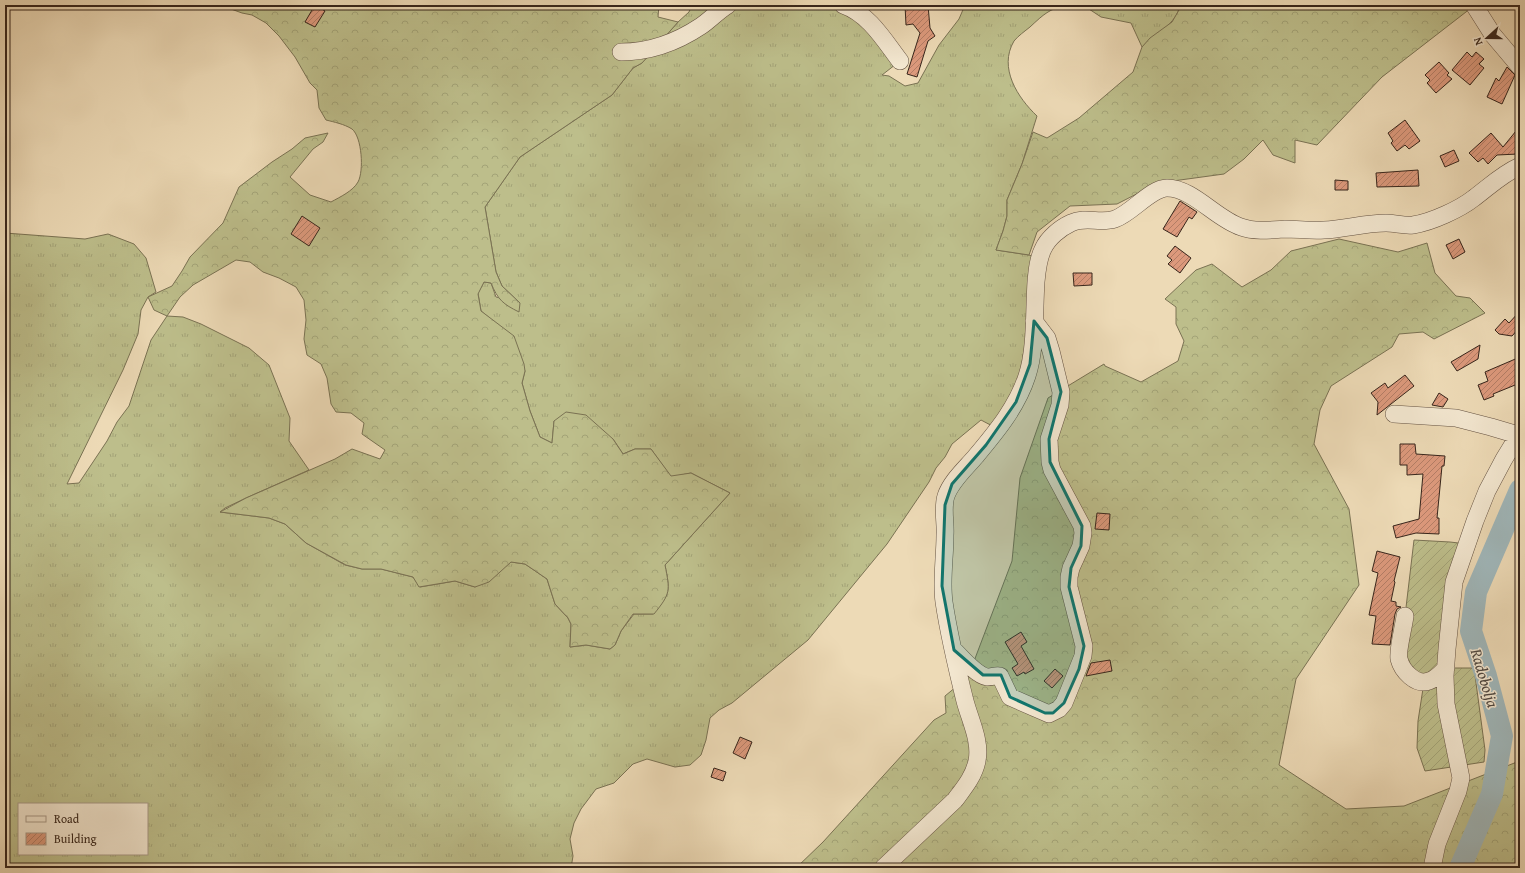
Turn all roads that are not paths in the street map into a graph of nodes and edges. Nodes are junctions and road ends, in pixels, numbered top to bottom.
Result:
1 (728, 5) edge
2 (843, 5) edge
3 (1474, 5) edge
4 (621, 52) dead end
5 (900, 61) dead end
6 (1520, 67) edge
7 (1520, 166) edge
8 (1034, 321) junction
9 (1394, 414) dead end
10 (1519, 434) edge
11 (1405, 616) dead end
12 (954, 650) junction
13 (1446, 668) junction
14 (884, 868) edge
15 (1432, 868) edge

1 - 4 street
2 - 5 street
3 - 6 street
7 - 8 street
8 - 12 street
8 - 12 street
9 - 10 street
10 - 13 street
11 - 13 street
12 - 14 street
13 - 15 street

